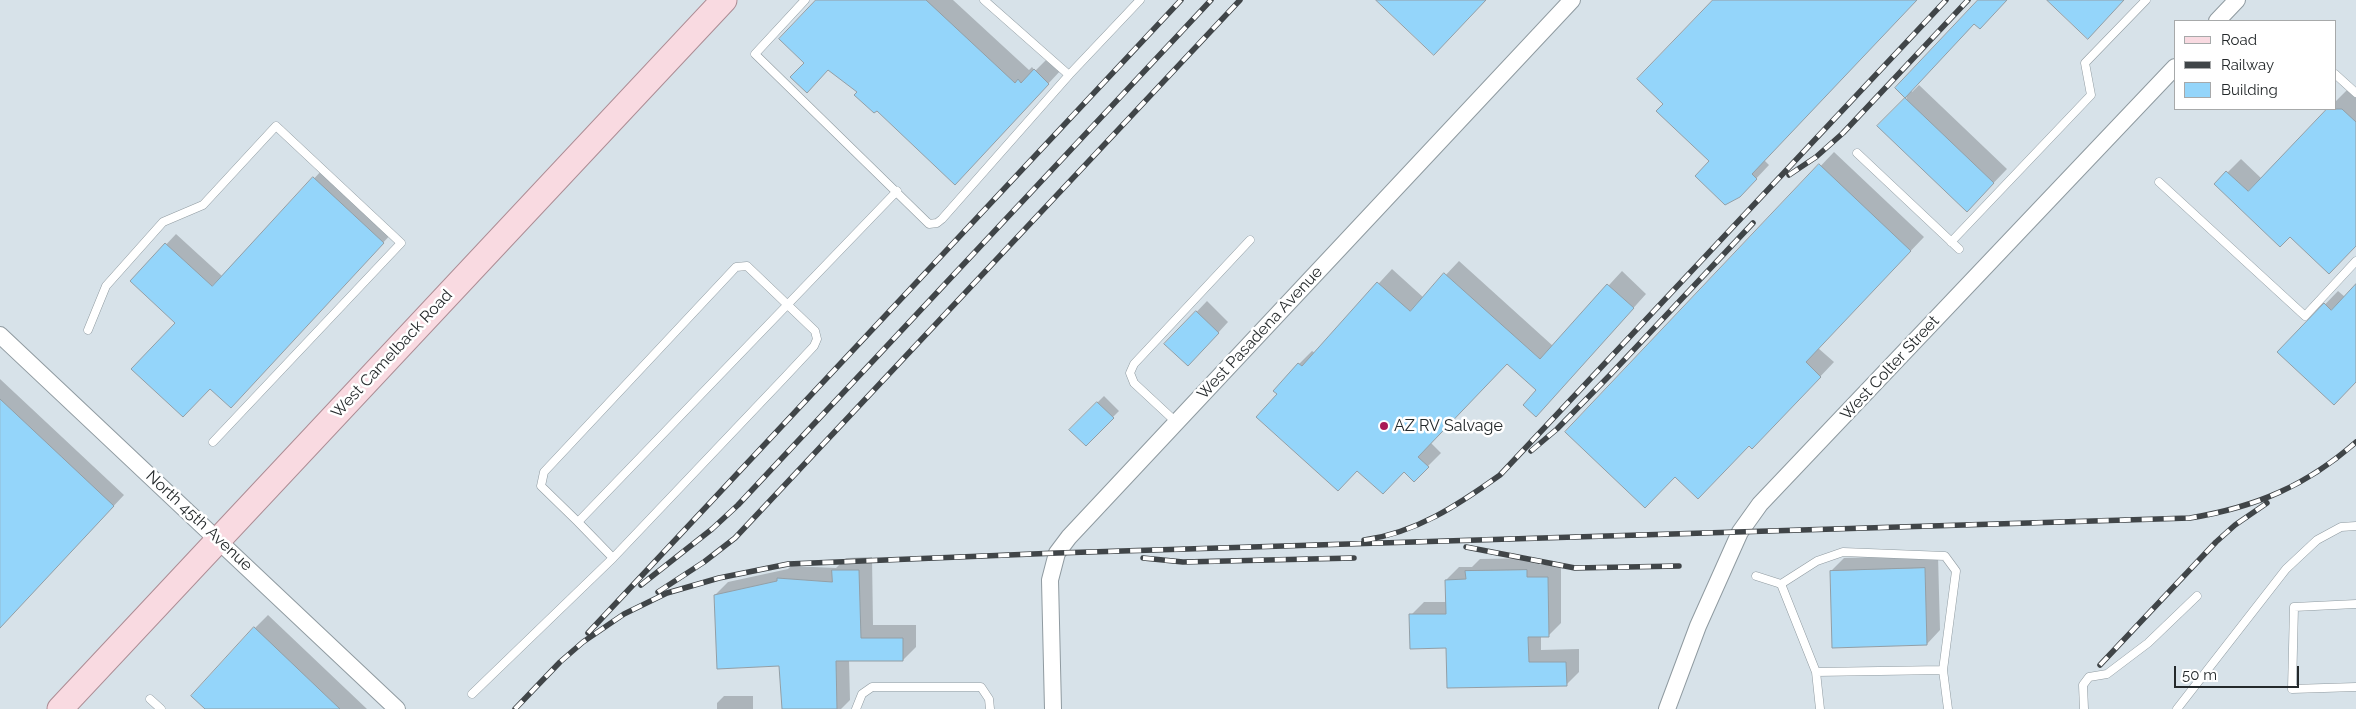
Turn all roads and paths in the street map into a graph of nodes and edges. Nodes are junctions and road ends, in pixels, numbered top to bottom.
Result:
1 (724, 0) edge
2 (805, 0) edge
3 (984, 0) edge
4 (1140, 0) edge
5 (1572, 0) edge
6 (2146, 0) edge
7 (2237, 0) edge
8 (2218, 20) edge
9 (2174, 67) edge
10 (2336, 75) edge
11 (1070, 76) junction
12 (2356, 93) edge
13 (1857, 153) dead end
14 (2159, 182) dead end
15 (897, 192) junction
16 (1250, 240) dead end
17 (1951, 242) junction
18 (1959, 249) dead end
19 (2356, 262) edge
20 (787, 305) junction
21 (88, 330) dead end
22 (0, 335) edge
23 (1176, 422) junction
24 (212, 442) dead end
25 (578, 522) junction
26 (2356, 526) edge
27 (218, 539) junction
28 (613, 558) junction
29 (1756, 576) dead end
30 (1781, 584) junction
31 (2197, 596) dead end
32 (2356, 604) edge
33 (1943, 670) junction
34 (1816, 672) junction
35 (2356, 687) edge
36 (472, 694) dead end
37 (150, 699) dead end
38 (60, 709) edge
39 (161, 709) edge
40 (397, 709) edge
41 (856, 709) edge
42 (990, 709) edge
43 (1053, 709) edge
44 (1667, 709) edge
45 (1820, 709) edge
46 (1948, 709) edge
47 (2084, 709) edge
48 (2177, 709) edge

1 - 27 main road, West Camelback Road
2 - 15 lane
3 - 11 lane
4 - 11 lane
5 - 23 street, West Pasadena Avenue
6 - 17 lane
7 - 8 street
9 - 44 street, West Colter Street
10 - 12 lane
11 - 15 lane
13 - 17 lane
14 - 19 lane
15 - 20 lane
16 - 23 lane
17 - 18 lane
20 - 25 lane
20 - 25 lane
20 - 28 lane
21 - 24 lane
22 - 27 street, North 45th Avenue
23 - 43 street, West Pasadena Avenue
25 - 28 lane
26 - 48 lane
27 - 38 main road, West Camelback Road
27 - 40 street, North 45th Avenue
28 - 36 lane
29 - 30 lane
30 - 33 lane
30 - 34 lane
31 - 47 lane
32 - 35 lane
33 - 34 lane
33 - 46 lane
34 - 45 lane
37 - 39 lane
41 - 42 lane

